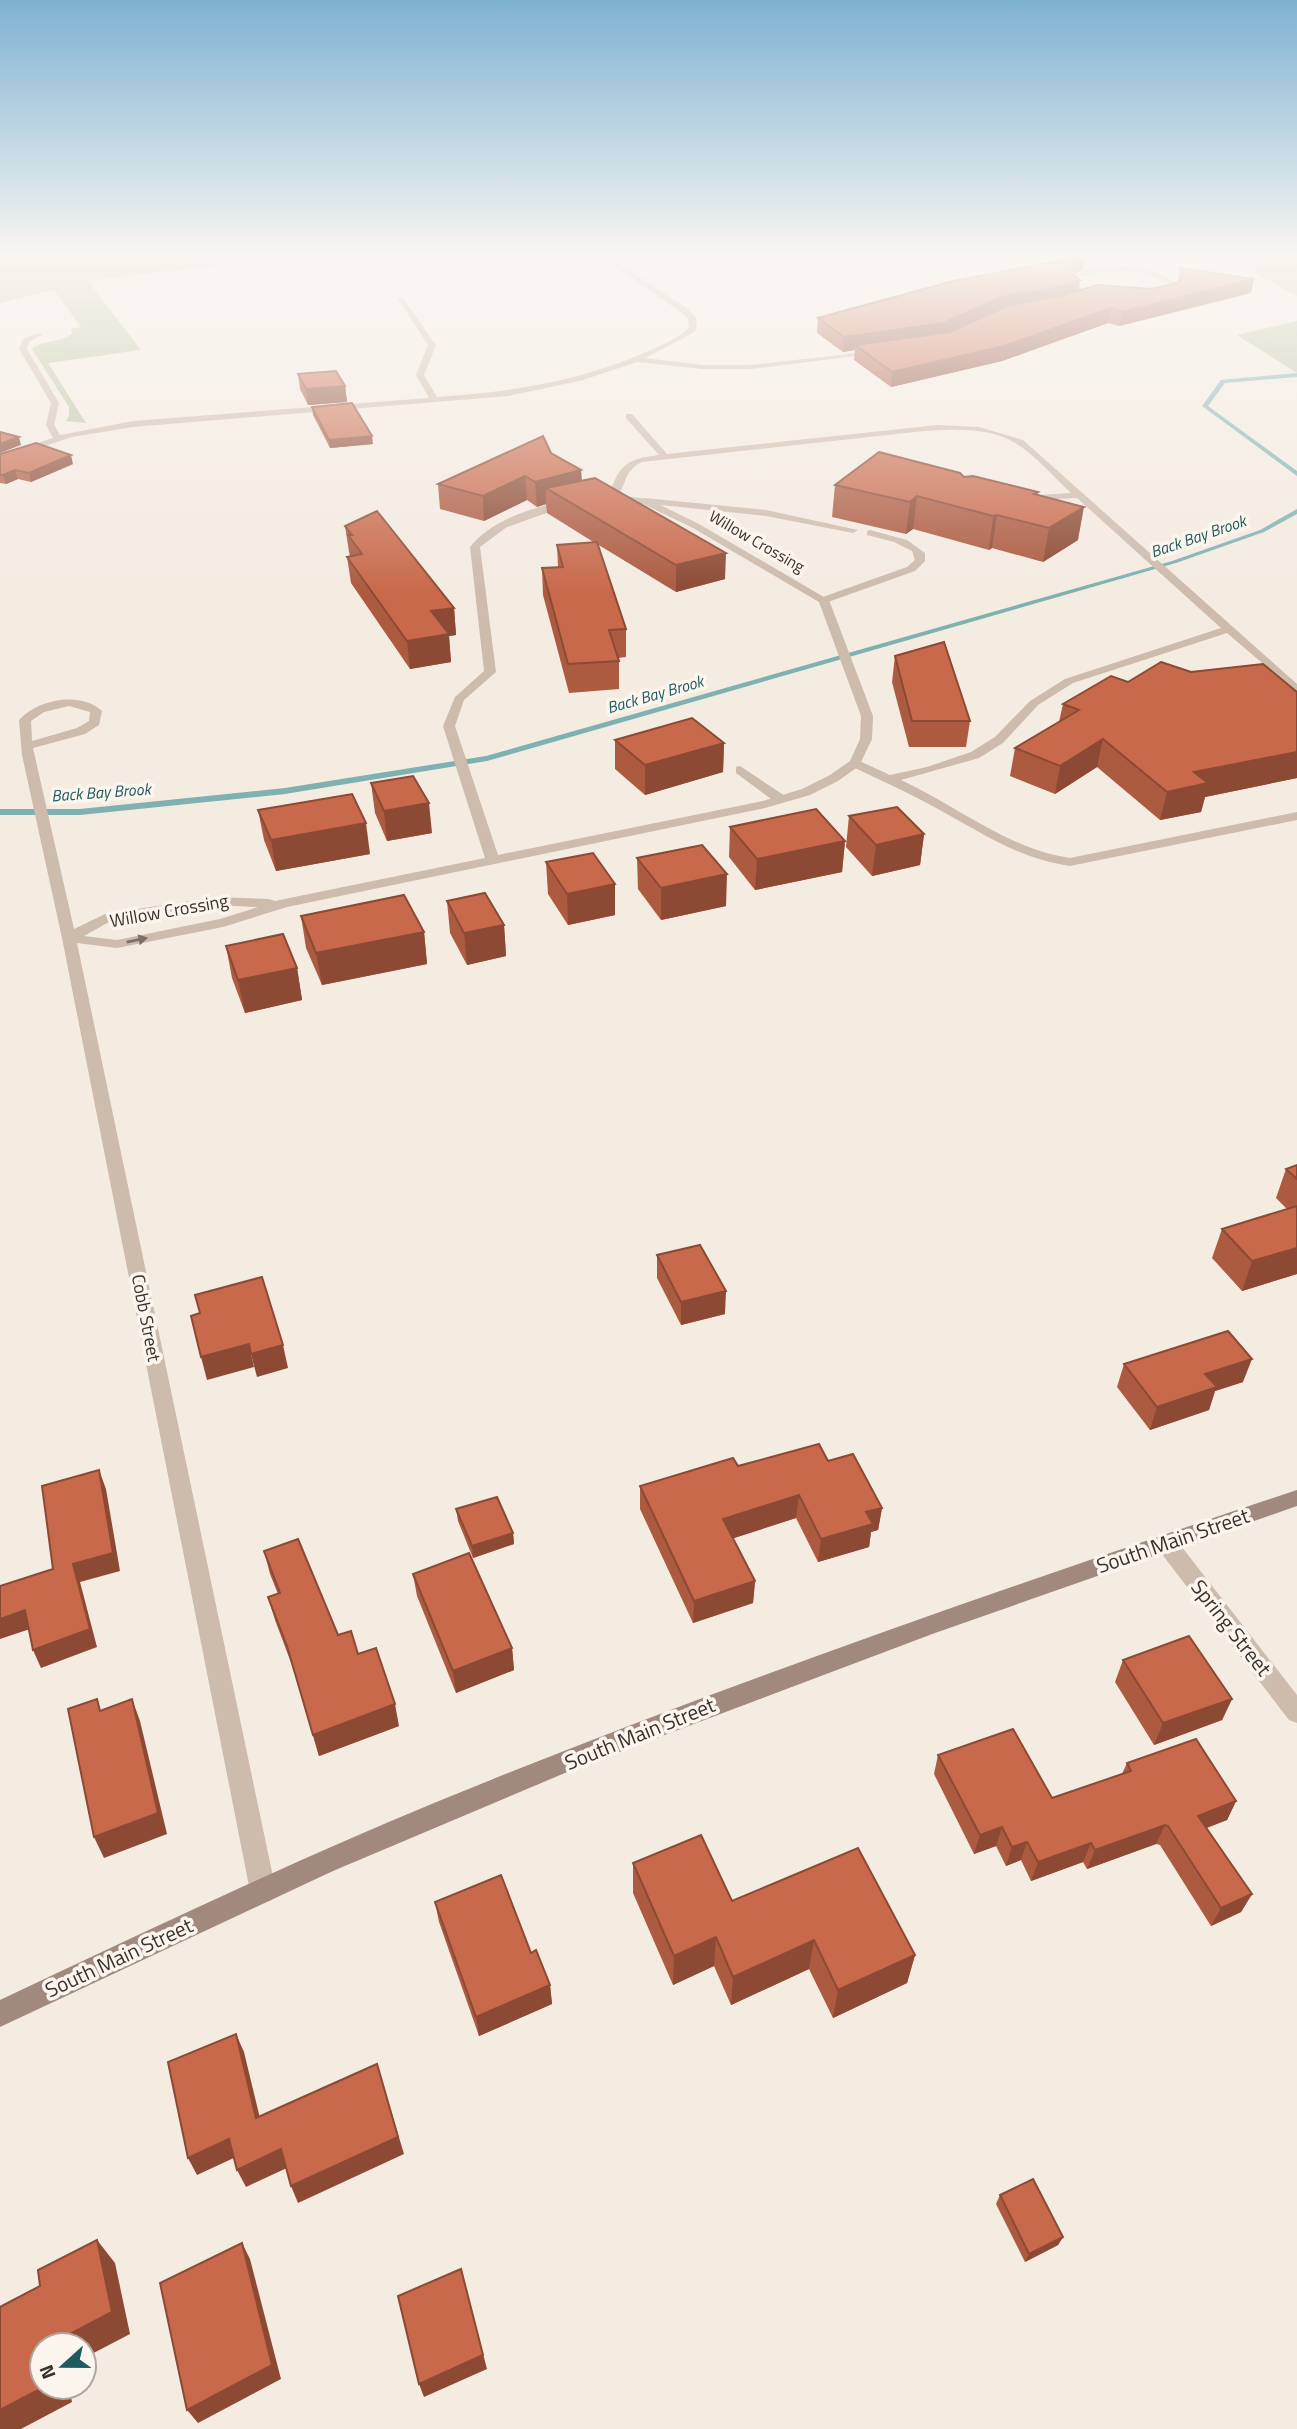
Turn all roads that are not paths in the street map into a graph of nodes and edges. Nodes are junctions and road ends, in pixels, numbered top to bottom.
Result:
1 (33, 366) edge
2 (424, 366) edge
3 (617, 366) edge
4 (697, 366) edge
5 (754, 366) edge
6 (434, 400) junction
7 (629, 416) dead end
8 (58, 439) junction
9 (664, 456) junction
10 (0, 458) edge
11 (1079, 495) junction
12 (614, 496) junction
13 (1014, 500) edge
14 (645, 501) junction
15 (853, 530) dead end
16 (870, 533) dead end
17 (824, 600) junction
18 (1229, 629) junction
19 (1297, 690) edge
20 (28, 746) junction
21 (855, 763) junction
22 (740, 771) dead end
23 (889, 779) junction
24 (780, 800) junction
25 (1297, 816) edge
26 (493, 860) junction
27 (284, 903) junction
28 (69, 938) junction
29 (1297, 1498) edge
30 (1166, 1543) junction
31 (1297, 1713) edge
32 (262, 1891) junction
33 (0, 2014) edge

1 - 8 street
2 - 6 street
3 - 6 street
4 - 5 street
6 - 8 street
7 - 9 street
8 - 10 street
9 - 11 street
9 - 12 street
11 - 13 street
11 - 18 street
12 - 14 street, Willow Crossing
12 - 26 street, Willow Crossing
14 - 15 street
14 - 17 street, Willow Crossing
16 - 17 street
17 - 21 street
18 - 19 street
18 - 23 street
20 - 20 street, Cobb Street
20 - 28 street, Cobb Street
21 - 23 street
21 - 24 street, Willow Crossing
22 - 24 street
23 - 25 street
24 - 26 street, Willow Crossing
26 - 27 street, Willow Crossing
28 -> 27 street, Willow Crossing
27 - 28 street, Willow Crossing
28 - 32 street, Cobb Street
29 - 30 main road, South Main Street
30 - 31 street, Spring Street
30 - 32 main road, South Main Street
32 - 33 main road, South Main Street

